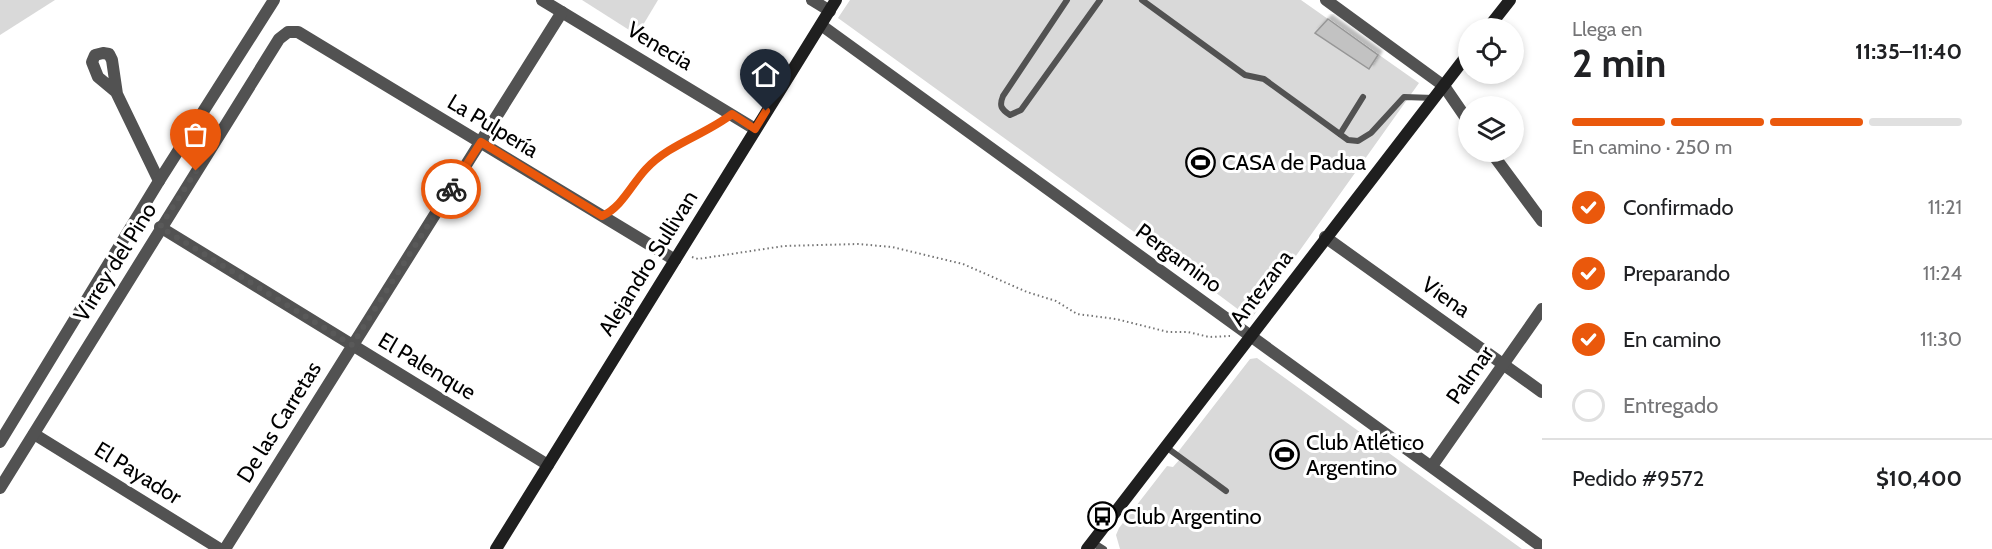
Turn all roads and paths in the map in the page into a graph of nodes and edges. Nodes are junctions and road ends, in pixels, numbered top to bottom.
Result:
1 (274, 0) edge
2 (542, 0) edge
3 (812, 0) edge
4 (1067, 0) edge
5 (1100, 0) edge
6 (1142, 0) edge
7 (1326, 0) edge
8 (1510, 0) edge
9 (833, 5) edge
10 (562, 12) junction
11 (1496, 18) edge
12 (820, 25) junction
13 (288, 32) joint
14 (1458, 67) edge
15 (1444, 86) junction
16 (116, 92) dead end
17 (1363, 97) dead end
18 (1434, 98) junction
19 (1458, 106) edge
20 (732, 114) junction
21 (755, 129) junction
22 (1340, 134) junction
23 (481, 142) junction
24 (1498, 162) edge
25 (159, 181) junction
26 (602, 216) junction
27 (1542, 221) edge
28 (160, 227) junction
29 (1325, 237) junction
30 (677, 256) junction
31 (1542, 309) edge
32 (1230, 336) dead end
33 (1251, 336) junction
34 (352, 345) junction
35 (1503, 364) junction
36 (1542, 392) edge
37 (34, 434) junction
38 (0, 442) edge
39 (1166, 447) junction
40 (548, 465) junction
41 (1432, 466) junction
42 (0, 488) edge
43 (1226, 491) dead end
44 (1096, 547) edge
45 (1542, 547) edge
46 (222, 549) edge
47 (496, 549) edge

1 - 25 street
2 - 10 street, Venecia
3 - 9 street
4 - 5 lane
6 - 22 lane
7 - 15 street
8 - 11 street
9 - 12 street, Alejandro Sullivan
10 - 20 street, Venecia
10 - 23 street, De las Carretas
12 - 21 street, Alejandro Sullivan
12 - 33 street, Pergamino
13 - 23 street, La Pulpería
13 - 28 street, Virrey del Pino
14 - 15 street, Antezana
15 - 18 street, Antezana
15 - 19 street
16 - 25 street
17 - 22 lane
18 - 22 lane
18 - 29 street, Antezana
20 - 21 street, Venecia
20 - 26 lane
21 - 30 street, Alejandro Sullivan
23 - 26 street, La Pulpería
23 - 34 street, De las Carretas
24 - 27 street
25 - 38 street
26 - 30 street, La Pulpería
28 - 34 street, El Palenque
28 - 37 street, Virrey del Pino
29 - 33 street, Antezana
29 - 35 street, Viena
30 - 32 path
30 - 40 street, Alejandro Sullivan
31 - 35 street, Palmar
33 - 39 street, Antezana
33 - 41 street, Pergamino
34 - 40 street, El Palenque
34 - 46 street, De las Carretas
35 - 36 street, Viena
35 - 41 street, Palmar
37 - 42 street, Virrey del Pino
37 - 46 street, El Payador
39 - 43 lane
39 - 44 street, Antezana
40 - 47 street, Alejandro Sullivan
41 - 45 street, Pergamino

